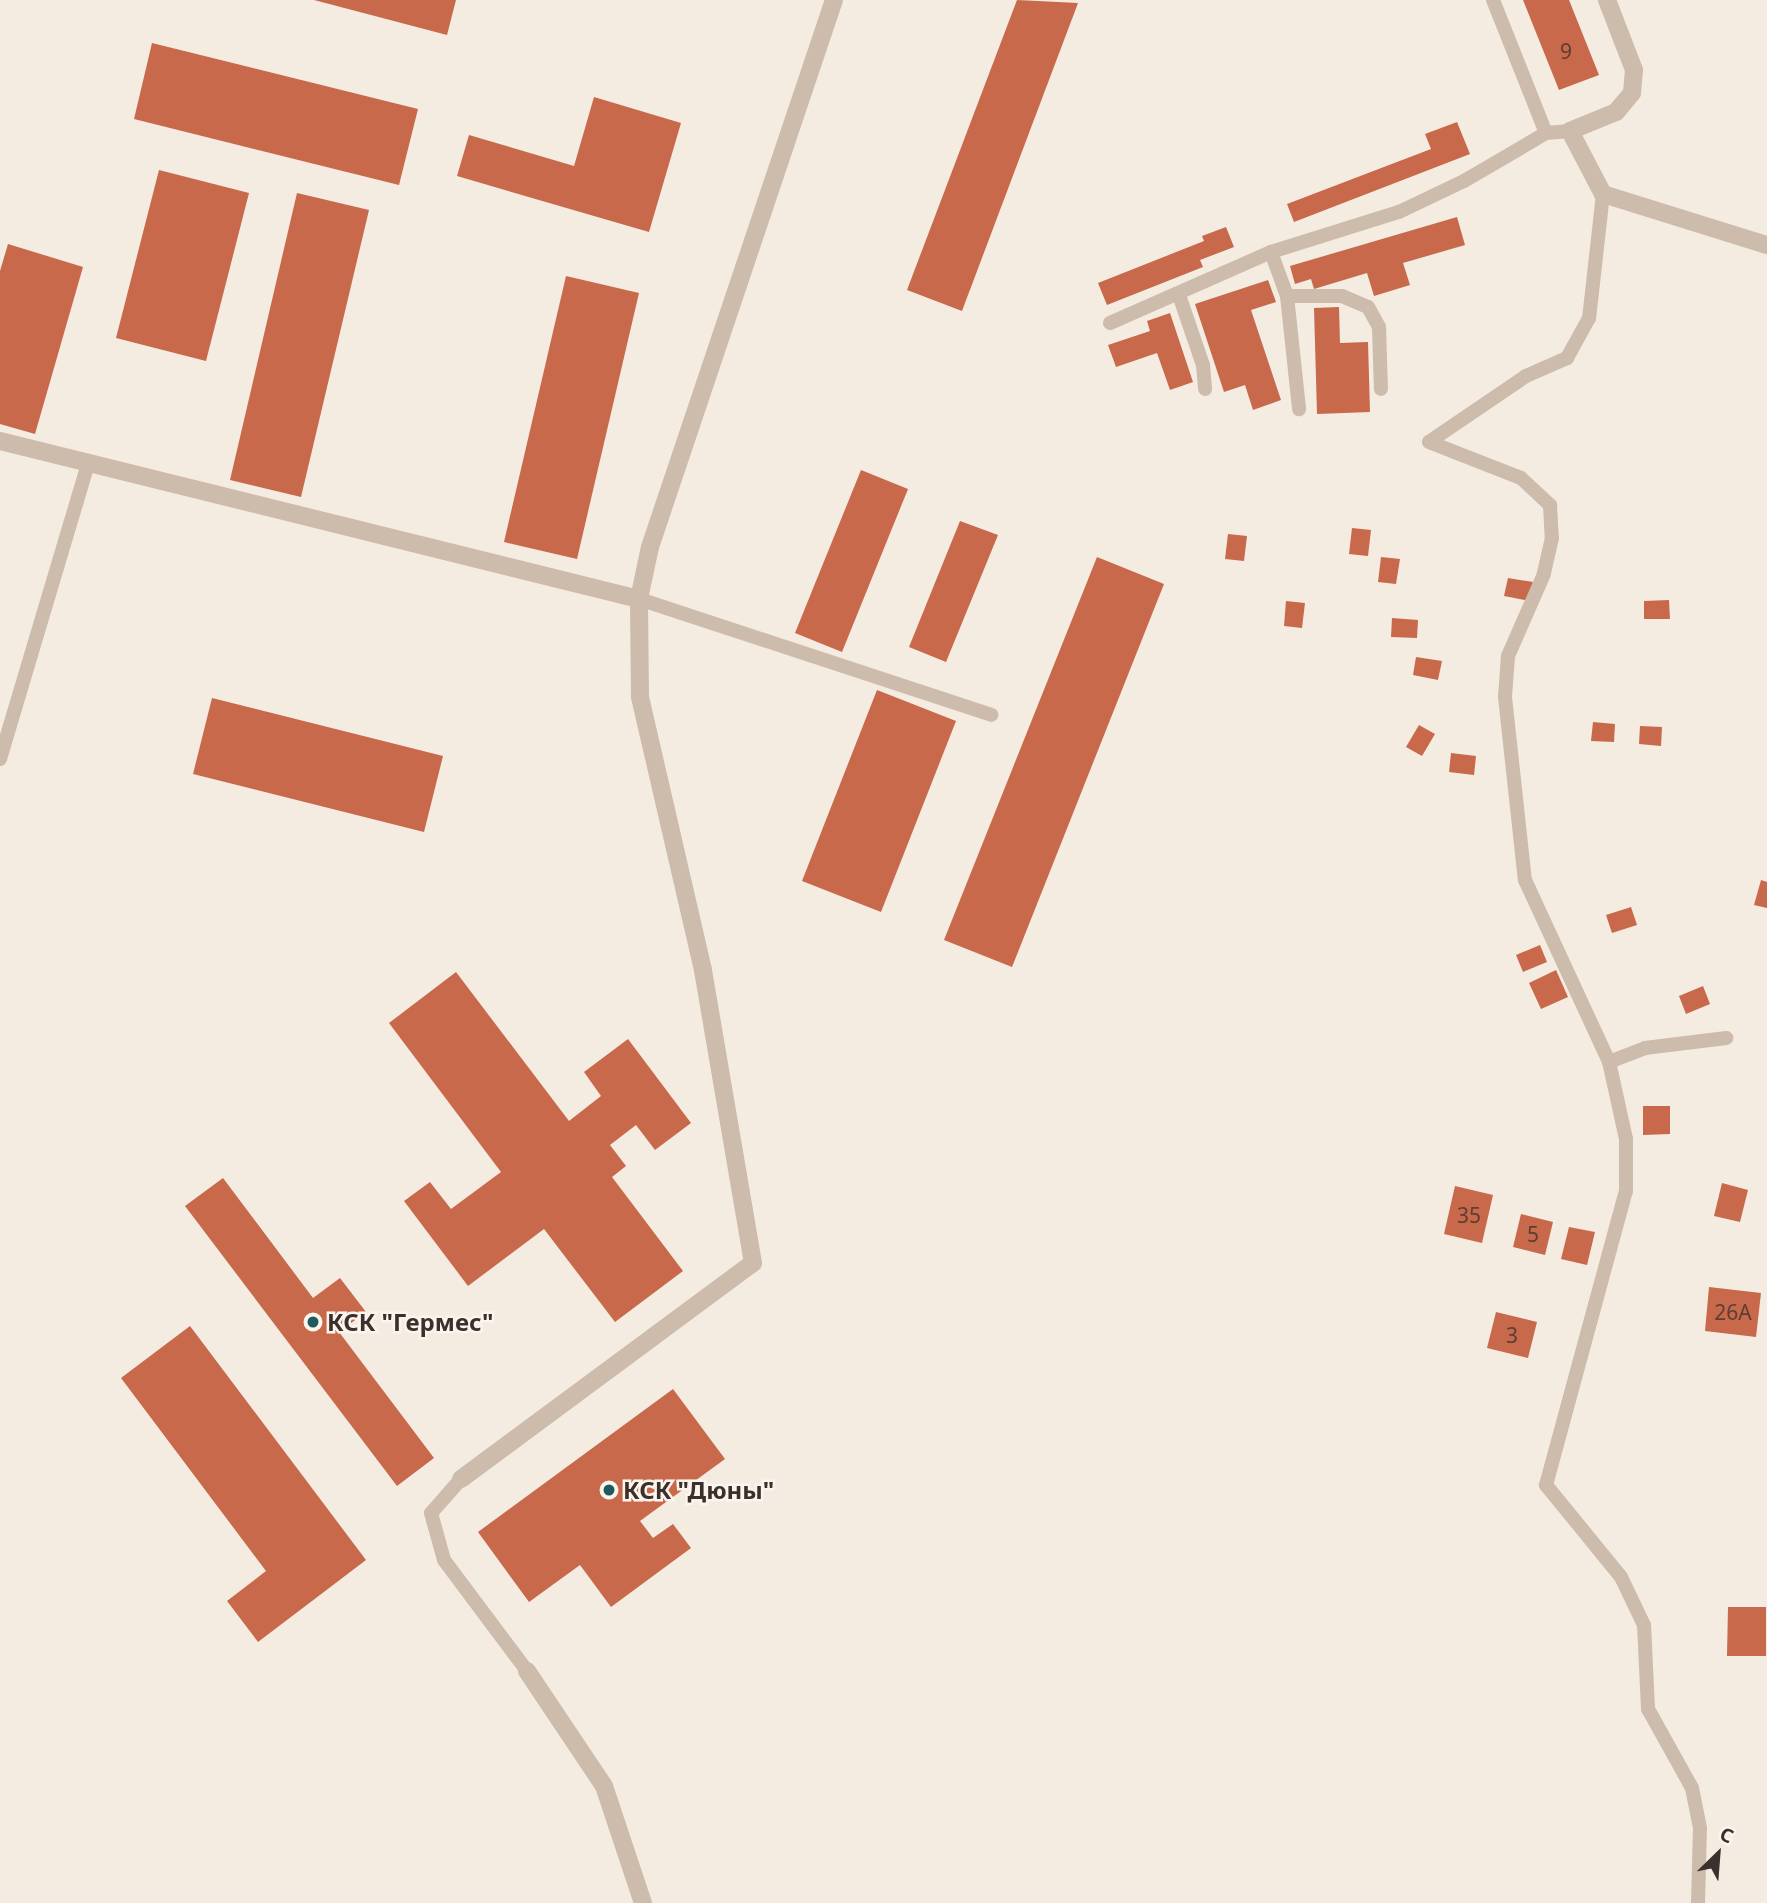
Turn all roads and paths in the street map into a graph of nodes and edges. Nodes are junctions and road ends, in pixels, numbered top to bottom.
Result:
1 (834, 0) edge
2 (1493, 0) edge
3 (1606, 0) edge
4 (1570, 131) junction
5 (1546, 132) junction
6 (1603, 194) junction
7 (1767, 245) edge
8 (1271, 252) junction
9 (1179, 295) junction
10 (1287, 296) junction
11 (1110, 323) dead end
12 (1205, 389) dead end
13 (1381, 389) dead end
14 (1299, 409) dead end
15 (0, 441) edge
16 (88, 463) junction
17 (639, 599) junction
18 (991, 715) dead end
19 (0, 759) edge
20 (1726, 1038) dead end
21 (1609, 1062) junction
22 (461, 1479) joint
23 (527, 1671) joint
24 (643, 1903) edge
25 (1698, 1903) edge

1 - 17 street
2 - 5 lane
3 - 4 street
4 - 5 lane
4 - 6 street
5 - 8 lane
6 - 7 street
6 - 21 lane
8 - 9 lane
8 - 10 lane
9 - 11 lane
9 - 12 lane
10 - 13 lane
10 - 14 lane
15 - 16 street
16 - 17 street
16 - 19 lane
17 - 18 lane
17 - 22 street
20 - 21 lane
21 - 25 lane
22 - 23 lane
23 - 24 street

